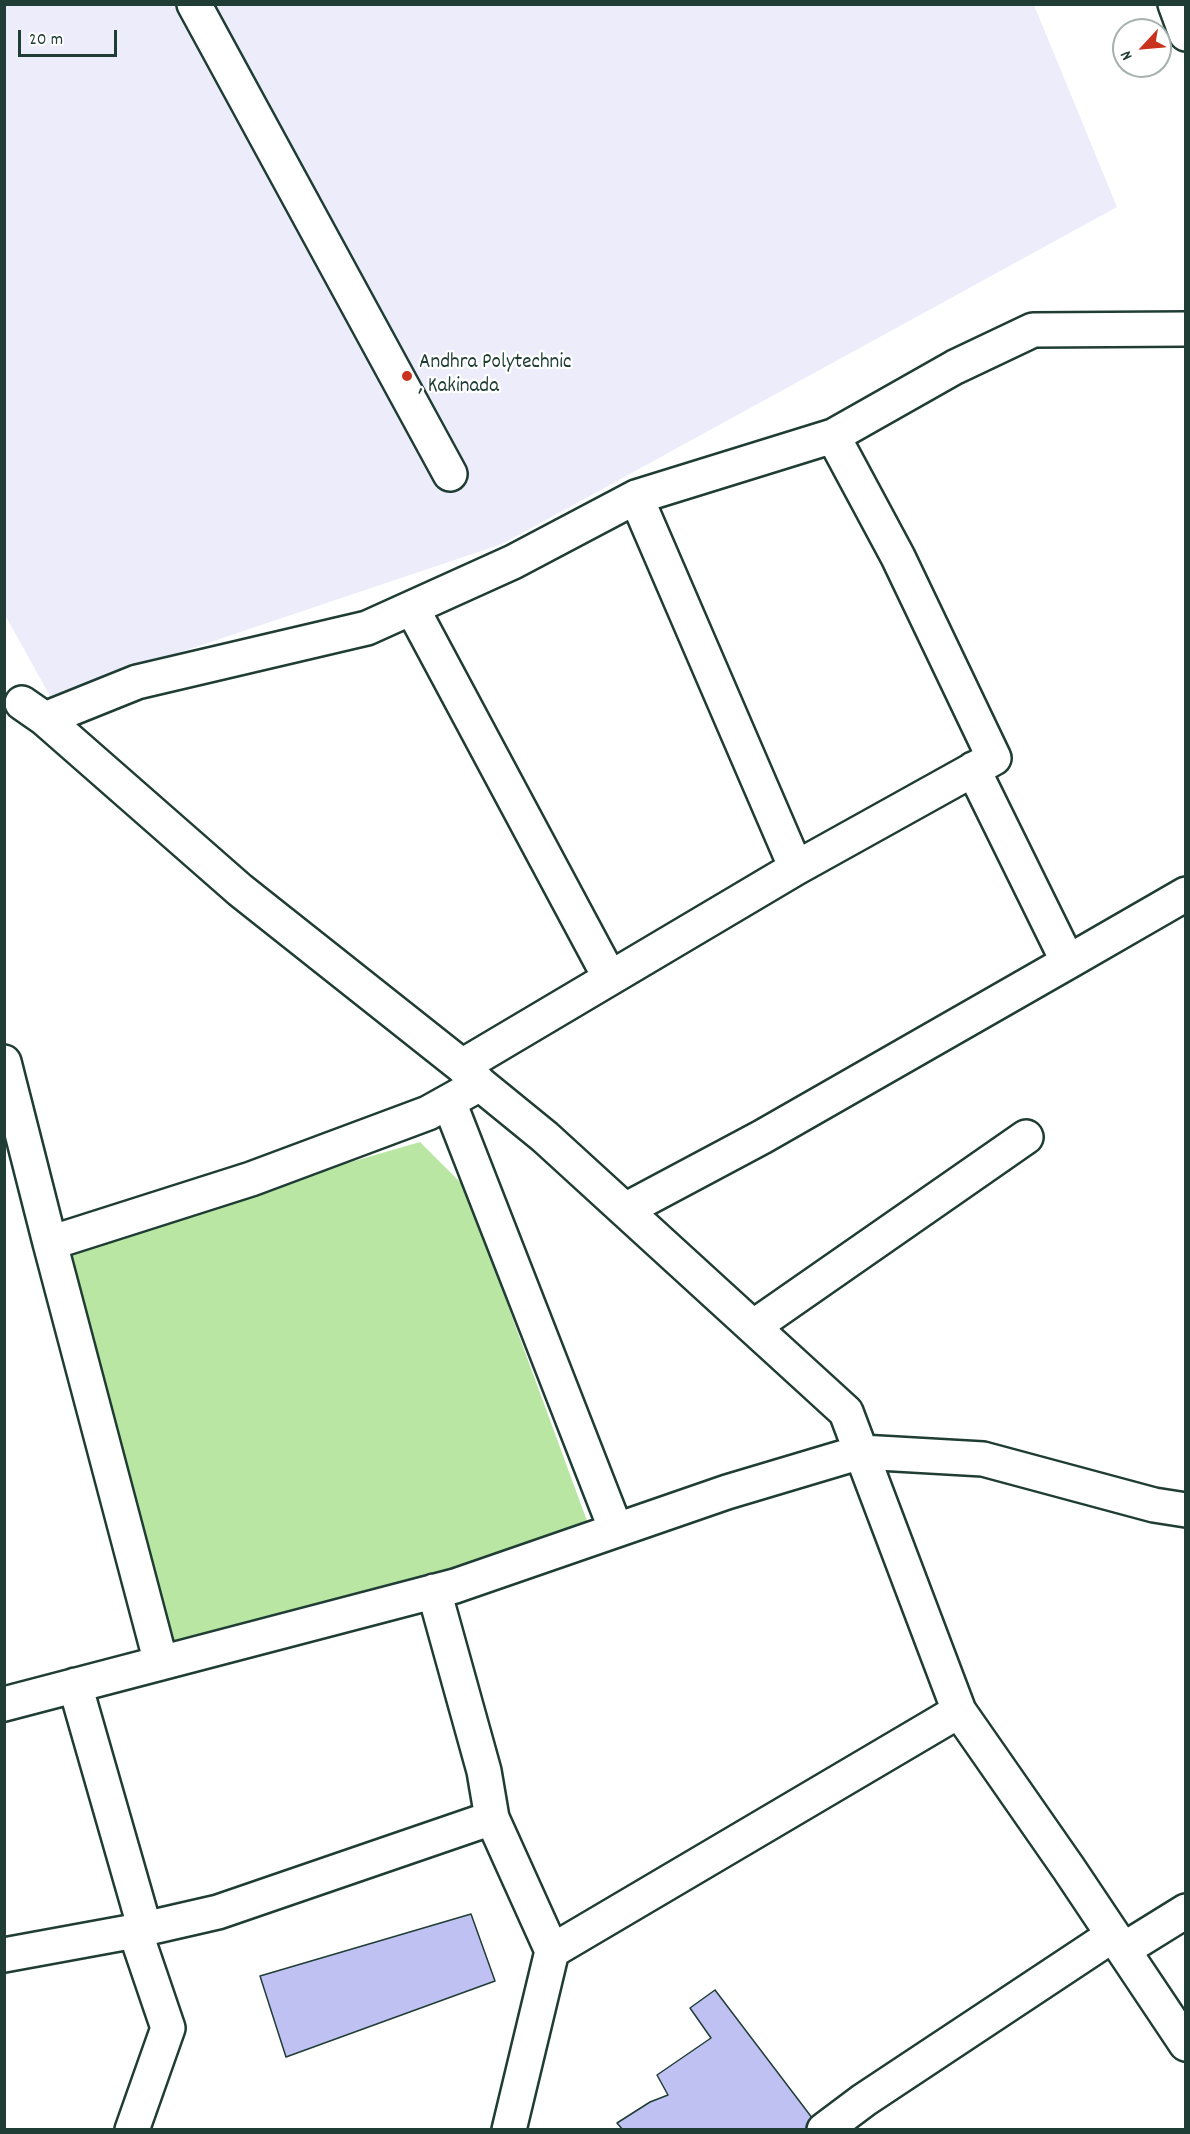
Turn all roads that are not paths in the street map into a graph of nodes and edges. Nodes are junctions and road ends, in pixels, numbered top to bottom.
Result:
1 (194, 4) edge
2 (1174, 4) edge
3 (1185, 34) edge
4 (1185, 329) edge
5 (833, 436) junction
6 (450, 474) dead end
7 (636, 497) junction
8 (412, 608) junction
9 (19, 705) edge
10 (973, 770) junction
11 (796, 868) junction
12 (1185, 894) edge
13 (1068, 962) junction
14 (610, 978) junction
15 (4, 1062) edge
16 (471, 1075) junction
17 (449, 1102) junction
18 (1026, 1137) dead end
19 (625, 1210) junction
20 (50, 1243) junction
21 (753, 1328) junction
22 (861, 1452) junction
23 (1185, 1510) edge
24 (616, 1530) junction
25 (434, 1592) junction
26 (161, 1663) junction
27 (75, 1685) junction
28 (4, 1704) edge
29 (959, 1711) junction
30 (492, 1818) junction
31 (1185, 1911) edge
32 (140, 1930) junction
33 (1118, 1942) junction
34 (552, 1951) junction
35 (4, 1955) edge
36 (1185, 2044) edge
37 (132, 2130) edge
38 (509, 2130) edge
39 (824, 2130) edge

1 - 6 street
2 - 3 street
4 - 5 street
5 - 7 street
5 - 10 street
7 - 8 street
7 - 11 street
8 - 9 street
8 - 14 street
9 - 16 street
10 - 11 street
10 - 13 street
11 - 14 street
12 - 13 street
13 - 19 street
14 - 16 street
15 - 20 street
16 - 17 street
16 - 19 street
17 - 20 street
17 - 24 street
18 - 21 street
19 - 21 street
20 - 26 street
21 - 22 street
22 - 23 street
22 - 24 street
22 - 29 street
24 - 25 street
25 - 26 street
25 - 30 street
26 - 27 street
27 - 28 street
27 - 32 street
29 - 33 street
29 - 34 street
30 - 32 street
30 - 34 street
31 - 33 street
32 - 35 street
32 - 37 street
33 - 36 street
33 - 39 street
34 - 38 street

